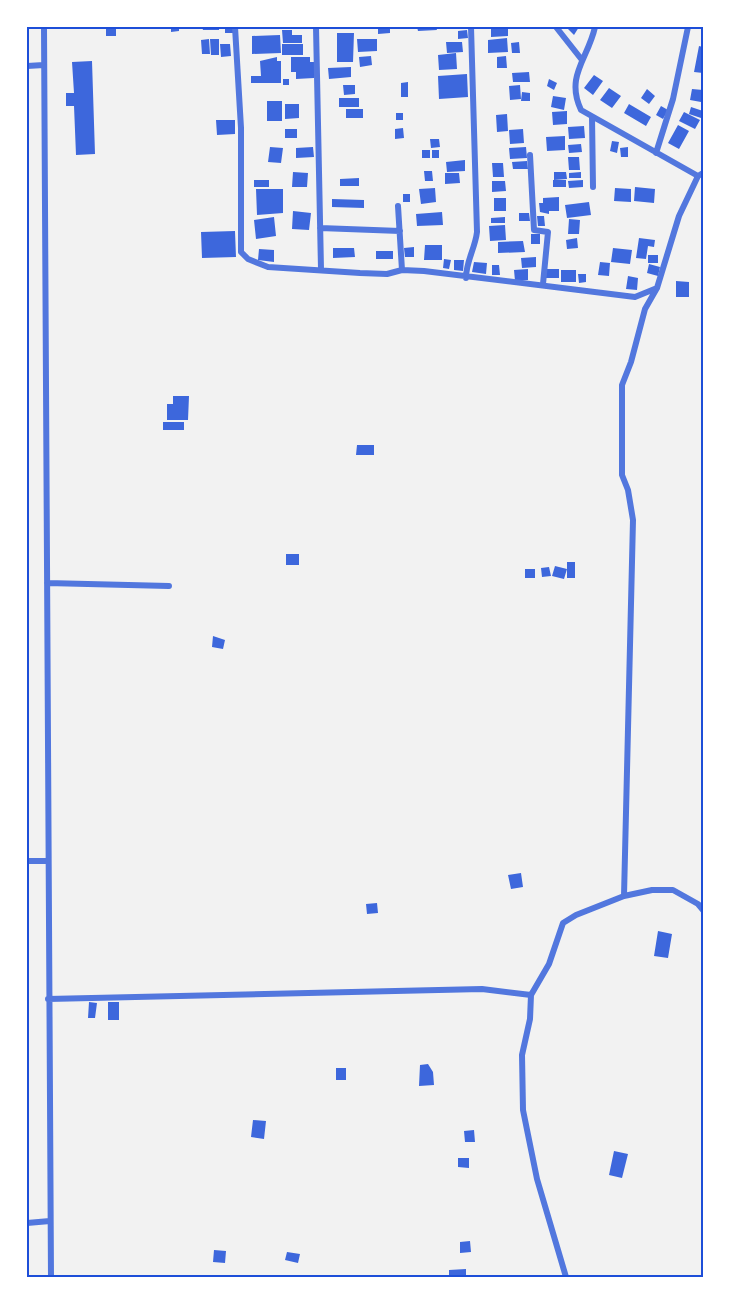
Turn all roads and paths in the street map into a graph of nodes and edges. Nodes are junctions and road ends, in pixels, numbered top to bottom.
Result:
1 (44, 27) edge
2 (235, 27) edge
3 (316, 27) edge
4 (471, 27) edge
5 (556, 27) edge
6 (595, 27) edge
7 (688, 27) edge
8 (582, 60) junction
9 (44, 65) junction
10 (27, 66) edge
11 (592, 117) junction
12 (656, 153) junction
13 (530, 155) dead end
14 (701, 175) edge
15 (593, 187) dead end
16 (398, 206) dead end
17 (320, 228) junction
18 (400, 231) junction
19 (321, 269) junction
20 (402, 270) junction
21 (466, 278) junction
22 (543, 284) junction
23 (657, 288) junction
24 (635, 297) junction
25 (645, 309) junction
26 (47, 583) junction
27 (169, 586) dead end
28 (27, 861) edge
29 (48, 861) junction
30 (624, 896) junction
31 (703, 910) edge
32 (531, 995) junction
33 (48, 999) junction
34 (50, 1221) junction
35 (27, 1223) edge
36 (51, 1277) edge
37 (566, 1277) edge

1 - 9 street
2 - 19 street
3 - 17 street
4 - 21 street
5 - 8 street
6 - 8 street
7 - 12 street
8 - 11 street
9 - 10 street
9 - 26 street
11 - 12 street
11 - 15 street
12 - 14 street
13 - 22 street
14 - 23 street
16 - 18 street
17 - 18 street
17 - 19 street
18 - 20 street
19 - 20 street
20 - 21 street
21 - 22 street
22 - 24 street
23 - 24 street
23 - 25 street
24 - 25 street
25 - 30 street
26 - 27 street
26 - 29 street
28 - 29 street
29 - 33 street
30 - 31 street
30 - 32 street
32 - 33 street
32 - 37 street
33 - 34 street
34 - 35 street
34 - 36 street

